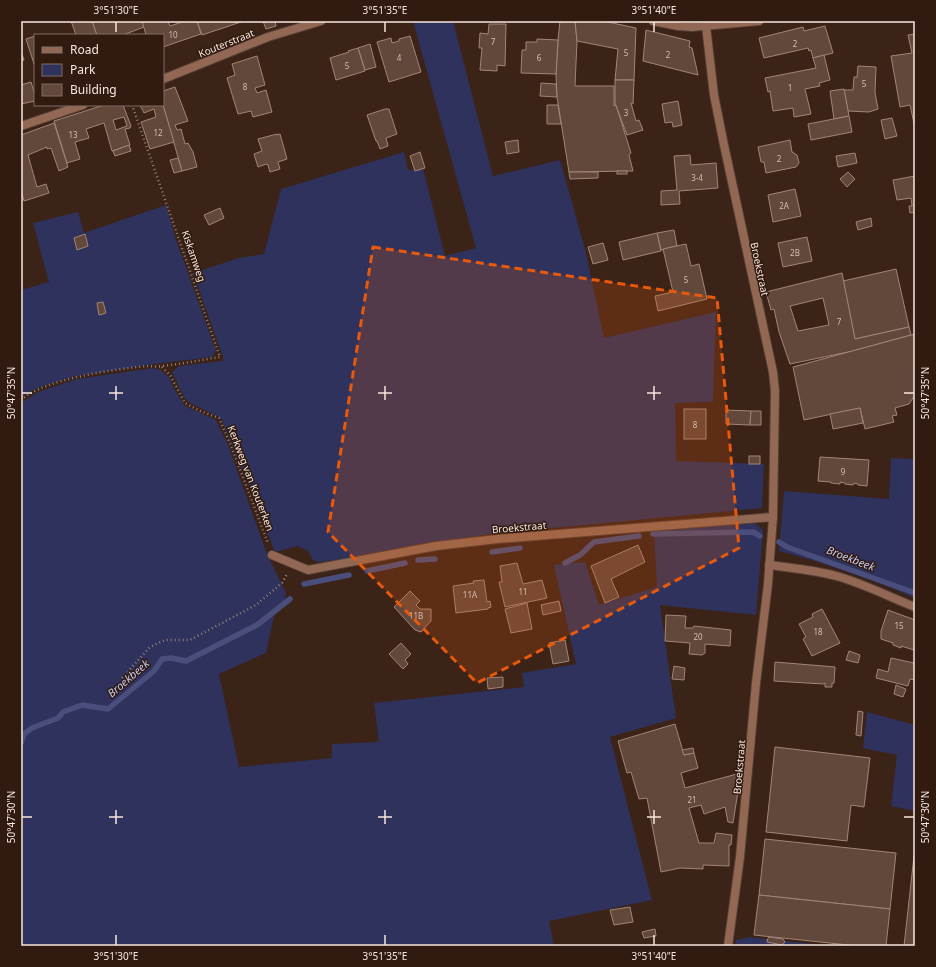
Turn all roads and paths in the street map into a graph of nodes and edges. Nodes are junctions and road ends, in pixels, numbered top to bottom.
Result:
1 (321, 21) edge
2 (654, 21) edge
3 (758, 21) edge
4 (706, 26) junction
5 (164, 79) edge
6 (80, 106) edge
7 (132, 106) edge
8 (21, 126) edge
9 (161, 366) junction
10 (21, 400) edge
11 (772, 517) junction
12 (272, 555) joint
13 (293, 564) junction
14 (769, 565) junction
15 (915, 607) edge
16 (122, 678) dead end
17 (728, 946) edge

1 - 5 street, Kouterstraat
2 - 4 street
3 - 4 street
4 - 11 street, Broekstraat
6 - 8 street
7 - 9 path, Kiskamweg
9 - 10 path
9 - 12 path, Kerkweg van Kouterken
11 - 13 street, Broekstraat
11 - 14 street, Broekstraat
12 - 13 street, Broekstraat
13 - 16 path
14 - 15 street
14 - 17 street, Broekstraat

